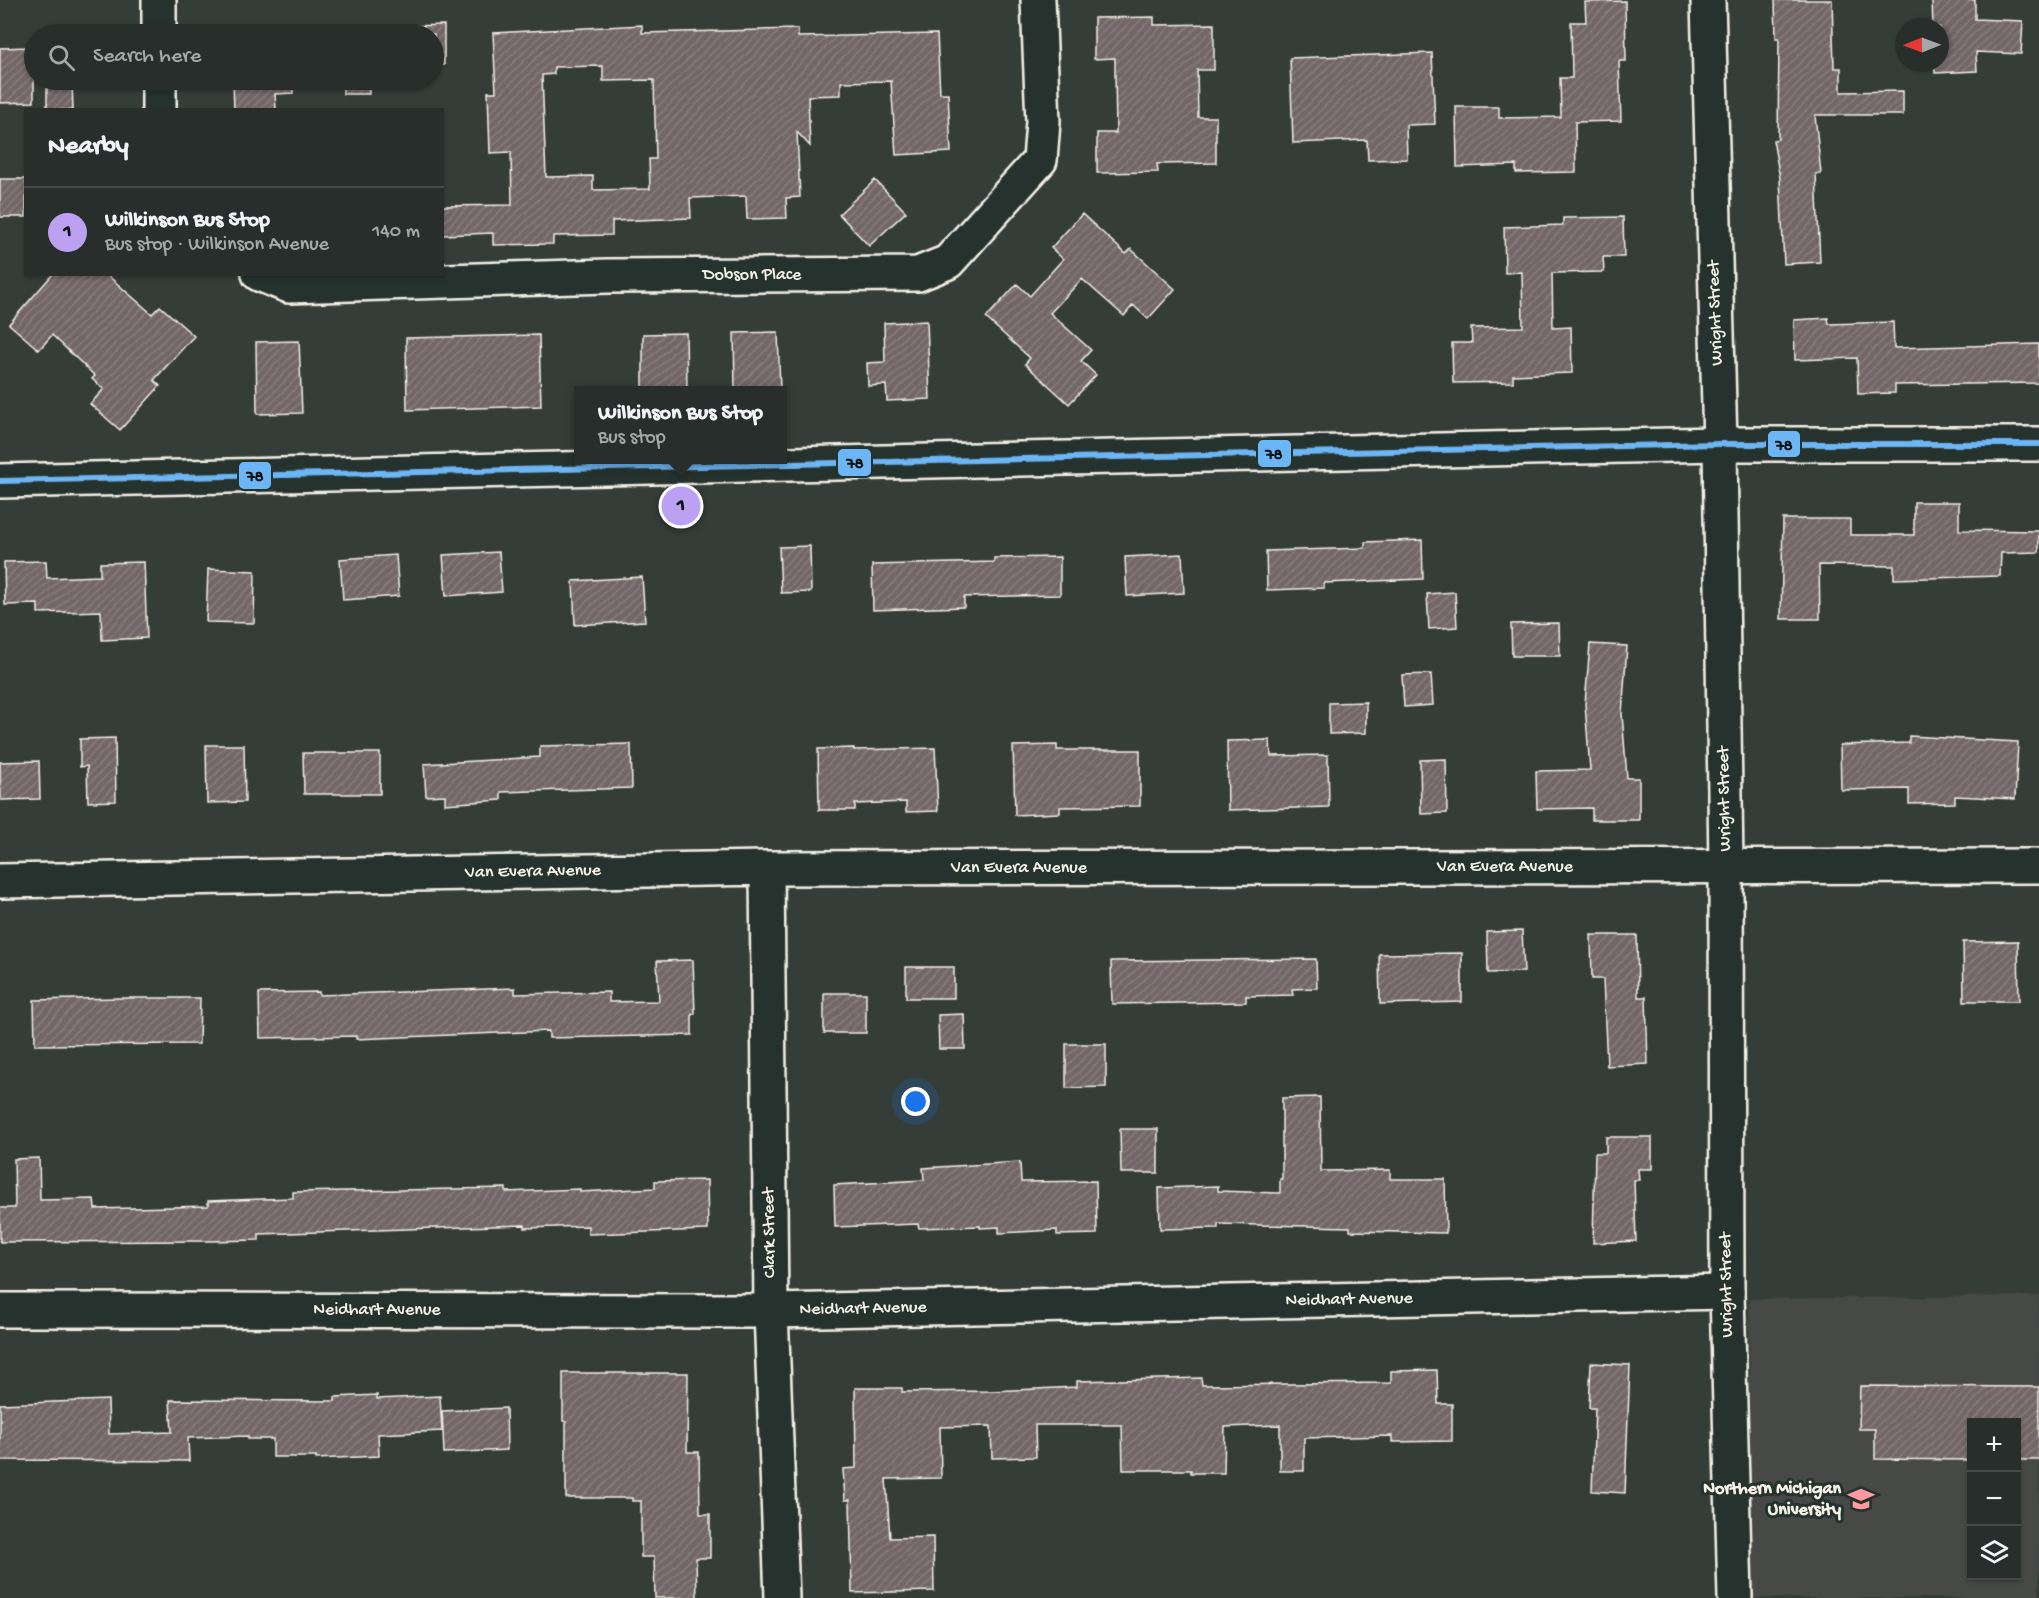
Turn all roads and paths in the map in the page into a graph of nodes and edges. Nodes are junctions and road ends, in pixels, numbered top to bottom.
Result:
1 (159, 0) edge
2 (1038, 0) edge
3 (1707, 0) edge
4 (159, 24) edge
5 (159, 90) edge
6 (159, 108) edge
7 (264, 276) edge
8 (1720, 444) junction
9 (2039, 444) edge
10 (0, 481) edge
11 (1725, 866) junction
12 (2039, 866) edge
13 (767, 868) junction
14 (0, 881) edge
15 (1727, 1292) junction
16 (0, 1310) edge
17 (771, 1311) junction
18 (782, 1598) edge
19 (1735, 1598) edge

1 - 4 street
2 - 7 street, Dobson Place
3 - 8 street, Wright Street
5 - 6 street
8 - 9 street
8 - 10 street
8 - 11 street, Wright Street
11 - 12 street, Van Evera Avenue
11 - 13 street, Van Evera Avenue
11 - 15 street, Wright Street
13 - 14 street, Van Evera Avenue
13 - 17 street, Clark Street
15 - 17 street, Neidhart Avenue
15 - 19 street, Wright Street
16 - 17 street, Neidhart Avenue
17 - 18 street, Clark Street

